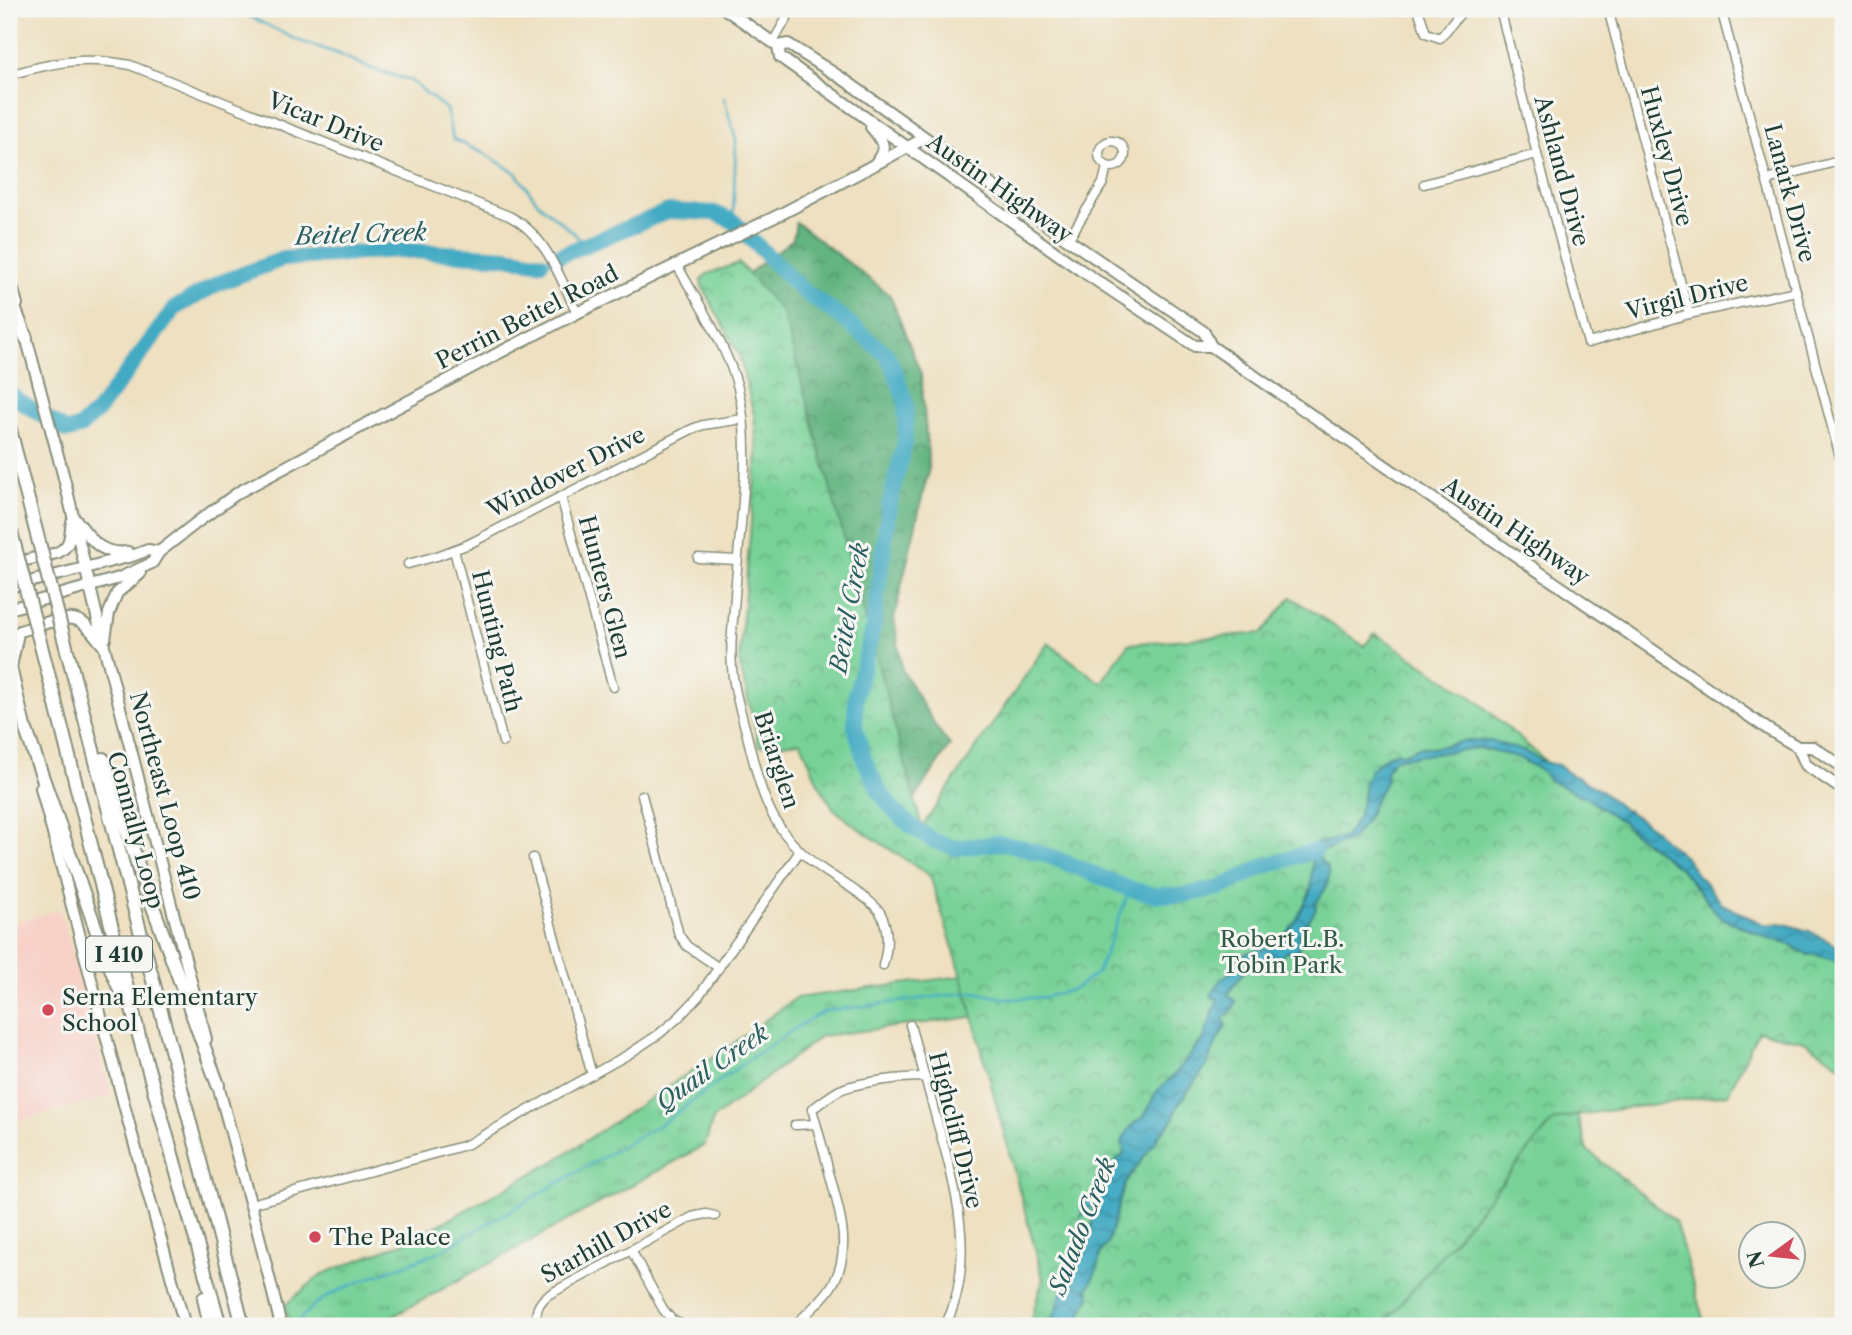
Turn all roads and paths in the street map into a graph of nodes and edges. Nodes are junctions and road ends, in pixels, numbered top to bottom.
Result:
1 (725, 9) edge
2 (792, 9) edge
3 (1418, 9) edge
4 (1464, 9) edge
5 (1500, 9) edge
6 (1608, 9) edge
7 (1721, 9) edge
8 (775, 44) junction
9 (9, 75) edge
10 (864, 118) junction
11 (925, 138) junction
12 (907, 149) junction
13 (1536, 154) junction
14 (1843, 160) edge
15 (874, 166) junction
16 (1108, 167) dead end
17 (1767, 180) junction
18 (1424, 184) dead end
19 (1068, 240) junction
20 (677, 265) junction
21 (9, 276) edge
22 (1796, 291) junction
23 (9, 295) edge
24 (577, 313) junction
25 (1689, 314) junction
26 (26, 338) junction
27 (1588, 343) joint
28 (1211, 346) junction
29 (743, 419) junction
30 (9, 426) edge
31 (1843, 468) edge
32 (561, 497) junction
33 (74, 516) junction
34 (10, 529) edge
35 (454, 550) junction
36 (153, 551) junction
37 (698, 558) dead end
38 (737, 560) junction
39 (152, 563) junction
40 (9, 564) edge
41 (408, 564) dead end
42 (85, 569) junction
43 (9, 587) edge
44 (90, 587) junction
45 (9, 608) edge
46 (104, 646) junction
47 (68, 658) junction
48 (10, 664) edge
49 (612, 687) dead end
50 (26, 730) junction
51 (503, 742) dead end
52 (1798, 747) junction
53 (1843, 767) edge
54 (1843, 790) edge
55 (642, 795) dead end
56 (800, 850) junction
57 (533, 859) dead end
58 (883, 965) dead end
59 (719, 968) junction
60 (910, 1025) dead end
61 (139, 1036) junction
62 (592, 1075) junction
63 (925, 1077) junction
64 (218, 1085) junction
65 (816, 1124) junction
66 (795, 1125) dead end
67 (181, 1188) junction
68 (251, 1204) junction
69 (715, 1216) dead end
70 (631, 1250) junction
71 (280, 1321) edge
72 (243, 1324) edge
73 (185, 1326) edge
74 (209, 1326) edge
75 (219, 1326) edge
76 (537, 1326) edge
77 (685, 1326) edge
78 (794, 1326) edge
79 (945, 1326) edge

1 - 8 main road, Austin Highway
2 - 8 street
3 - 4 street
5 - 13 street, Ashland Drive
6 - 25 street, Huxley Drive
7 - 17 street, Lanark Drive
8 - 10 main road, Austin Highway
8 - 11 main road, Austin Highway
9 - 24 street, Vicar Drive
10 - 12 main road, Austin Highway
10 - 15 main road
11 - 12 main road, Perrin Beitel Road
11 - 19 main road, Austin Highway
12 - 15 main road, Perrin Beitel Road
12 - 28 main road, Austin Highway
13 - 18 street
13 - 27 street, Ashland Drive
14 - 17 street
15 - 20 main road, Perrin Beitel Road
16 - 19 street
17 - 22 street, Lanark Drive
19 - 28 main road, Austin Highway
20 - 24 main road, Perrin Beitel Road
20 - 29 street, Briarglen
21 - 26 main road, Northeast Loop 410
22 - 25 street, Virgil Drive
22 - 31 street, Lanark Drive
23 - 26 highway
24 - 36 main road, Perrin Beitel Road
25 - 27 street, Virgil Drive
26 - 33 main road, Northeast Loop 410
28 - 52 main road, Austin Highway
29 - 32 street, Windover Drive
29 - 38 street, Briarglen
30 - 47 highway, Connally Loop / I 410, bridge
32 - 35 street, Windover Drive
32 - 49 street, Hunters Glen
33 - 36 main road
33 - 40 main road
33 - 42 main road, Northeast Loop 410
34 - 61 highway, Connally Loop / I 410, bridge
35 - 41 street, Windover Drive
35 - 51 street, Hunting Path
36 - 39 main road, Perrin Beitel Road
36 - 42 main road, Perrin Beitel Road
37 - 38 street
38 - 56 street, Briarglen
39 - 44 main road
39 - 46 main road, Perrin Beitel Road
42 - 43 main road, Perrin Beitel Road
42 - 44 main road, Northeast Loop 410
44 - 45 main road
44 - 46 main road, Northeast Loop 410
46 - 48 main road
46 - 64 main road, Northeast Loop 410
47 - 64 highway
47 - 72 highway, Connally Loop / I 410
48 - 50 main road
50 - 61 highway
50 - 73 main road
52 - 53 main road, Austin Highway
52 - 54 main road, Austin Highway
55 - 59 street
56 - 58 street, Briarglen
56 - 59 street
57 - 62 street
59 - 62 street
60 - 63 street, Highcliff Drive
61 - 67 highway, Connally Loop / I 410
62 - 68 street
63 - 65 street
63 - 79 street, Highcliff Drive
64 - 68 main road, Northeast Loop 410
65 - 66 street
65 - 78 street
67 - 74 highway
67 - 75 highway, Connally Loop / I 410
68 - 71 main road, Northeast Loop 410
69 - 70 street, Starhill Drive
70 - 76 street, Starhill Drive
70 - 77 street

